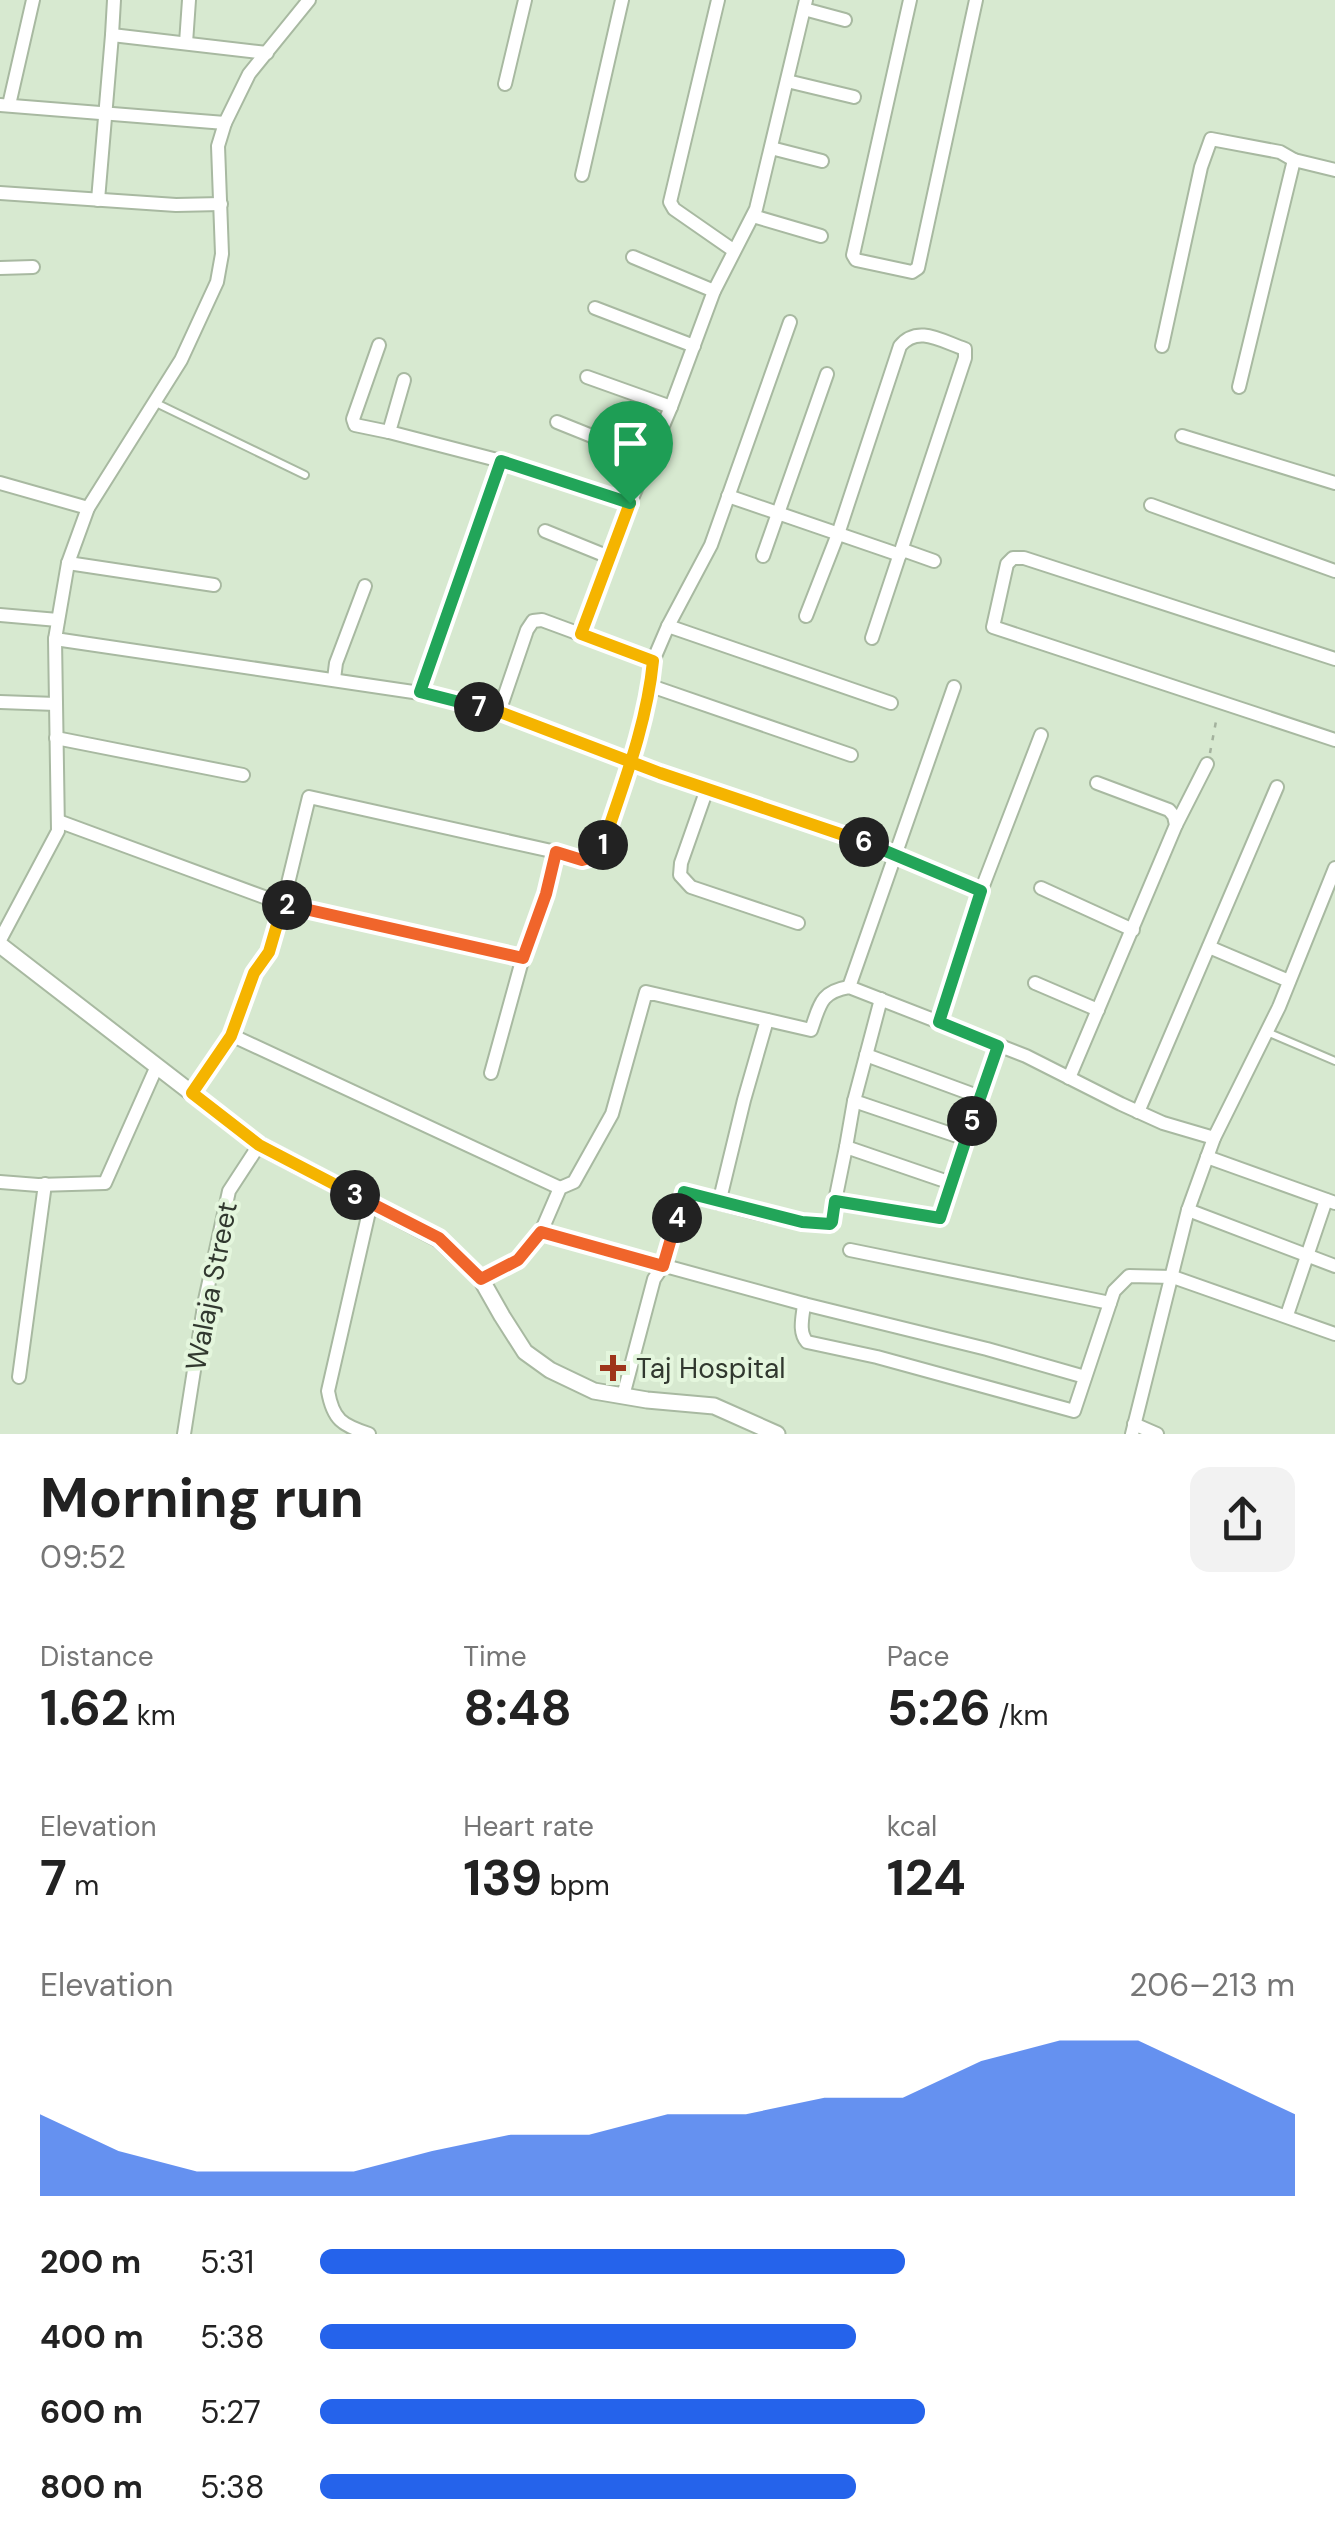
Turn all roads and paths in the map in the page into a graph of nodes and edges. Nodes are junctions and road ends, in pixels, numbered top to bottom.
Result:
1 (33, 0) edge
2 (114, 0) edge
3 (189, 0) edge
4 (309, 0) edge
5 (526, 0) edge
6 (622, 0) edge
7 (718, 0) edge
8 (910, 0) edge
9 (976, 0) edge
10 (805, 4) edge
11 (844, 20) dead end
12 (112, 34) junction
13 (186, 43) junction
14 (267, 52) junction
15 (786, 81) junction
16 (505, 84) dead end
17 (854, 96) dead end
18 (4, 105) edge
19 (106, 113) junction
20 (225, 123) junction
21 (770, 148) junction
22 (1294, 160) junction
23 (822, 161) dead end
24 (1335, 170) edge
25 (582, 175) dead end
26 (0, 193) edge
27 (98, 200) junction
28 (221, 204) junction
29 (753, 216) junction
30 (821, 236) dead end
31 (733, 250) junction
32 (633, 258) dead end
33 (32, 267) dead end
34 (0, 268) edge
35 (714, 291) junction
36 (596, 308) dead end
37 (790, 322) dead end
38 (379, 345) dead end
39 (694, 346) junction
40 (1162, 346) dead end
41 (827, 374) dead end
42 (587, 378) dead end
43 (404, 380) dead end
44 (1239, 387) dead end
45 (154, 402) junction
46 (670, 407) junction
47 (557, 422) dead end
48 (389, 432) junction
49 (1182, 436) dead end
50 (650, 460) junction
51 (501, 461) junction
52 (305, 475) dead end
53 (0, 482) edge
54 (1335, 483) edge
55 (728, 496) junction
56 (630, 503) junction
57 (1151, 505) dead end
58 (88, 508) junction
59 (778, 513) junction
60 (545, 530) dead end
61 (838, 534) junction
62 (903, 550) junction
63 (762, 556) dead end
64 (609, 558) junction
65 (934, 560) dead end
66 (68, 563) junction
67 (1335, 571) edge
68 (214, 585) dead end
69 (365, 586) dead end
70 (0, 615) edge
71 (806, 616) dead end
72 (58, 620) junction
73 (668, 626) junction
74 (581, 634) junction
75 (872, 638) dead end
76 (55, 639) junction
77 (1335, 660) edge
78 (653, 661) junction
79 (334, 679) junction
80 (650, 686) junction
81 (954, 687) dead end
82 (420, 692) junction
83 (0, 702) edge
84 (1219, 702) junction
85 (891, 703) dead end
86 (56, 704) junction
87 (500, 712) junction
88 (1041, 735) dead end
89 (56, 738) junction
90 (1335, 740) edge
91 (851, 755) dead end
92 (631, 762) junction
93 (1207, 764) joint
94 (243, 775) dead end
95 (1097, 782) dead end
96 (1277, 787) dead end
97 (707, 789) junction
98 (58, 821) junction
99 (1176, 825) junction
100 (556, 852) junction
101 (894, 854) junction
102 (1333, 877) edge
103 (1041, 888) dead end
104 (981, 891) junction
105 (283, 904) junction
106 (798, 924) dead end
107 (1132, 930) junction
108 (0, 943) edge
109 (1208, 948) junction
110 (523, 958) junction
111 (1289, 980) junction
112 (1035, 983) dead end
113 (849, 987) junction
114 (881, 1000) junction
115 (1098, 1010) junction
116 (767, 1020) junction
117 (939, 1022) junction
118 (1266, 1031) junction
119 (231, 1036) junction
120 (998, 1046) junction
121 (866, 1055) junction
122 (1335, 1060) edge
123 (157, 1066) junction
124 (491, 1073) dead end
125 (1069, 1078) junction
126 (192, 1093) junction
127 (980, 1097) junction
128 (854, 1101) junction
129 (1138, 1112) junction
130 (1214, 1138) junction
131 (966, 1140) junction
132 (259, 1145) junction
133 (846, 1147) junction
134 (1207, 1157) junction
135 (0, 1182) edge
136 (951, 1183) junction
137 (45, 1184) junction
138 (560, 1188) junction
139 (835, 1201) junction
140 (1331, 1201) edge
141 (719, 1202) junction
142 (371, 1203) junction
143 (1188, 1210) junction
144 (541, 1232) junction
145 (850, 1250) dead end
146 (1308, 1258) junction
147 (663, 1266) junction
148 (1335, 1266) edge
149 (1173, 1277) junction
150 (481, 1279) junction
151 (1110, 1302) junction
152 (804, 1304) junction
153 (1287, 1315) junction
154 (1335, 1334) edge
155 (20, 1377) dead end
156 (1084, 1377) junction
157 (623, 1396) junction
158 (1133, 1429) edge
159 (184, 1434) edge
160 (369, 1434) edge
161 (777, 1434) edge
162 (1157, 1434) edge

1 - 18 street
2 - 12 street
3 - 13 street
4 - 14 street
5 - 16 street
6 - 25 street
7 - 31 street
8 - 9 street
10 - 11 street
10 - 15 street
12 - 13 street
12 - 19 street
13 - 14 street
14 - 20 street
15 - 17 street
15 - 21 street
18 - 19 street
19 - 20 street
19 - 27 street
20 - 28 street
21 - 23 street
21 - 29 street
22 - 24 street
22 - 40 street
22 - 44 street
26 - 27 street
27 - 28 street
28 - 45 street
29 - 30 street
29 - 31 street
31 - 35 street
32 - 35 street
33 - 34 street
35 - 39 street
36 - 39 street
37 - 55 street
38 - 48 street
39 - 46 street
41 - 59 street
42 - 46 street
43 - 48 street
45 - 52 lane
45 - 58 street
46 - 50 street
47 - 50 street
48 - 51 street
49 - 54 street
50 - 56 street
51 - 56 street
51 - 82 street
53 - 58 street
55 - 59 street
55 - 73 street
56 - 64 street
57 - 67 street
58 - 66 street
59 - 61 street
59 - 63 street
60 - 64 street
61 - 62 street
61 - 62 street
61 - 71 street
62 - 65 street
62 - 75 street
64 - 74 street
66 - 68 street
66 - 72 street
69 - 79 street
70 - 72 street
72 - 76 street
73 - 78 street
73 - 85 street
74 - 78 street
74 - 87 street
76 - 79 street
76 - 86 street
77 - 84 street
78 - 80 street
79 - 82 street
80 - 91 street
80 - 92 street
81 - 101 street
82 - 87 street
83 - 86 street
84 - 90 street
84 - 93 path
86 - 89 street
87 - 92 street
88 - 104 street
89 - 94 street
89 - 98 street
92 - 97 street
92 - 100 street
93 - 99 street
95 - 99 street
96 - 109 street
97 - 101 street
97 - 106 street
98 - 105 street
98 - 108 street
99 - 107 street
100 - 105 street
100 - 110 street
101 - 104 street
101 - 113 street
102 - 111 street
103 - 107 street
104 - 117 street
105 - 110 street
105 - 119 street
107 - 115 street
108 - 123 street
109 - 111 street
109 - 129 street
110 - 124 street
111 - 118 street
112 - 115 street
113 - 114 street
113 - 116 street
114 - 117 street
114 - 121 street
115 - 125 street
116 - 138 street
116 - 141 street
117 - 120 street
118 - 122 lane
118 - 130 street
119 - 126 street
119 - 138 street
120 - 125 street
120 - 127 street
121 - 127 street
121 - 128 street
123 - 126 street
123 - 137 street
125 - 129 street
126 - 132 street
127 - 131 street
128 - 131 street
128 - 133 street
129 - 130 street
130 - 134 street
131 - 136 street
132 - 142 street
132 - 159 street, Walaja Street
133 - 136 street
133 - 139 street
134 - 140 street
134 - 143 street
135 - 137 street
136 - 139 street
137 - 155 street
138 - 144 street
139 - 141 street
140 - 146 street
141 - 147 street
142 - 150 street
142 - 160 street
143 - 146 street
143 - 149 street
144 - 147 street
144 - 150 street
145 - 151 street
146 - 148 street
146 - 153 street
147 - 152 street
147 - 157 street
149 - 151 street
149 - 153 street
149 - 158 street
150 - 157 street
151 - 156 street
152 - 156 street
152 - 156 street
153 - 154 street
157 - 161 street
158 - 162 street

